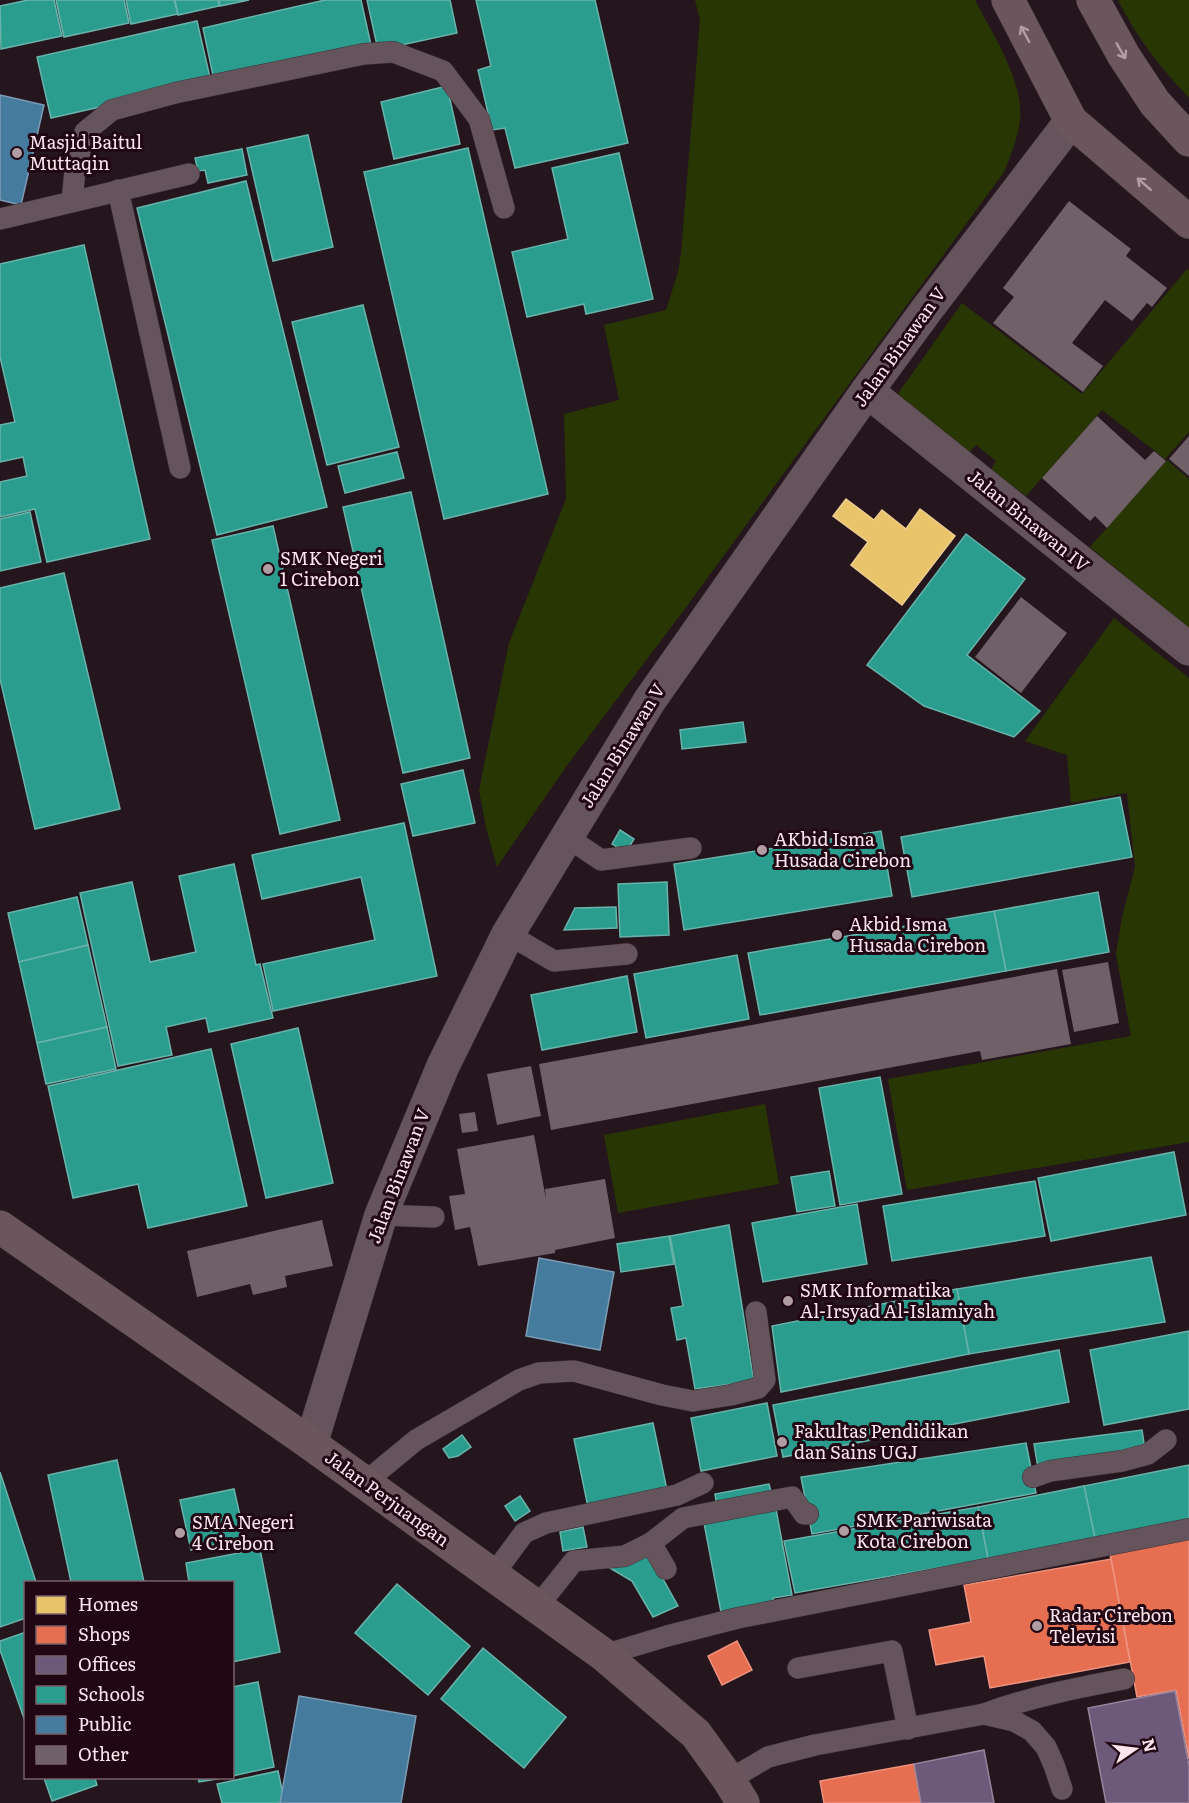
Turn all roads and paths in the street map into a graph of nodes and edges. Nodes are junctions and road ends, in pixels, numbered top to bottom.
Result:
1 (1008, 0) edge
2 (1093, 0) edge
3 (1071, 121) junction
4 (1189, 140) edge
5 (189, 174) dead end
6 (118, 190) junction
7 (72, 201) junction
8 (504, 208) dead end
9 (0, 219) edge
10 (1189, 222) edge
11 (867, 391) junction
12 (180, 468) dead end
13 (1189, 650) edge
14 (567, 837) junction
15 (691, 848) dead end
16 (508, 934) junction
17 (627, 954) dead end
18 (381, 1215) junction
19 (434, 1217) dead end
20 (0, 1227) edge
21 (756, 1312) dead end
22 (1166, 1440) dead end
23 (311, 1444) junction
24 (1033, 1477) dead end
25 (364, 1483) junction
26 (703, 1483) dead end
27 (808, 1514) dead end
28 (1189, 1529) edge
29 (651, 1543) junction
30 (666, 1569) dead end
31 (493, 1575) junction
32 (537, 1607) junction
33 (604, 1655) junction
34 (798, 1668) dead end
35 (1124, 1679) dead end
36 (984, 1714) junction
37 (908, 1729) junction
38 (1062, 1789) dead end
39 (736, 1792) edge

3 -> 1 street
2 -> 4 street
10 -> 3 street
3 - 11 street, Jalan Binawan V
5 - 6 lane
6 - 7 lane
6 - 12 lane
7 - 8 lane
7 - 9 lane
11 - 13 street, Jalan Binawan IV
11 - 14 street, Jalan Binawan V
14 - 15 lane
14 - 16 street, Jalan Binawan V
16 - 17 lane
16 - 18 street, Jalan Binawan V
18 - 19 lane
18 - 23 street, Jalan Binawan V
20 - 23 street, Jalan Perjuangan
21 - 25 lane
22 - 24 lane
23 - 25 street, Jalan Perjuangan
25 - 31 street, Jalan Perjuangan
26 - 31 lane
27 - 29 lane
28 - 33 lane
29 - 30 lane
29 - 32 lane
31 - 32 street, Jalan Perjuangan
32 - 33 street, Jalan Perjuangan
33 - 39 street, Jalan Perjuangan
34 - 37 lane
35 - 36 lane
36 - 37 lane
36 - 38 lane
37 - 39 lane

